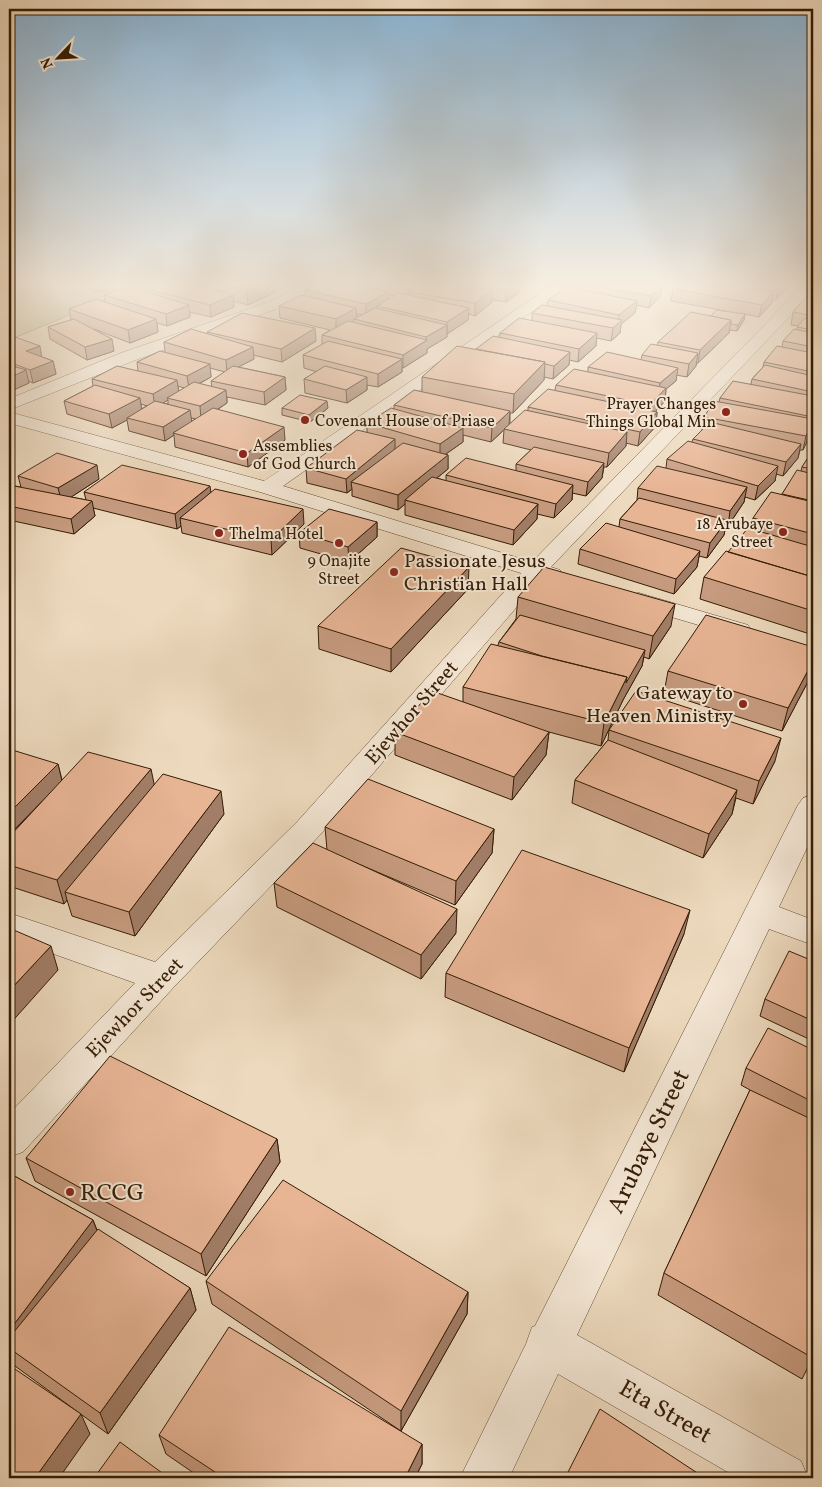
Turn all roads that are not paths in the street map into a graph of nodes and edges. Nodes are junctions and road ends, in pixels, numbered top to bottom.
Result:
1 (137, 353) edge
2 (463, 353) edge
3 (746, 353) edge
4 (9, 405) edge
5 (9, 416) edge
6 (267, 488) junction
7 (536, 570) junction
8 (574, 581) edge
9 (622, 596) edge
10 (756, 635) edge
11 (813, 805) edge
12 (761, 913) junction
13 (9, 925) edge
14 (813, 933) edge
15 (161, 978) junction
16 (9, 1140) edge
17 (548, 1343) junction
18 (484, 1478) edge
19 (784, 1478) edge

1 - 4 street
2 - 6 street
3 - 7 street, Ejewhor Street
5 - 6 street
6 - 7 street
7 - 8 street
7 - 15 street, Ejewhor Street
9 - 10 street
11 - 12 street, Arubaye Street
12 - 14 street
12 - 17 street, Arubaye Street
13 - 15 street
15 - 16 street, Ejewhor Street
17 - 18 street, Arubaye Street
17 - 19 street, Eta Street

